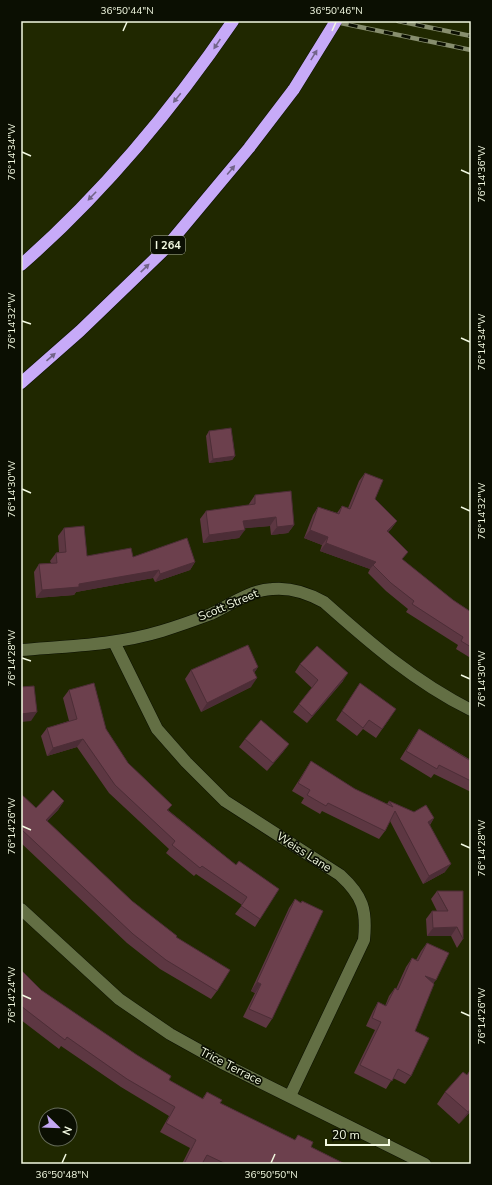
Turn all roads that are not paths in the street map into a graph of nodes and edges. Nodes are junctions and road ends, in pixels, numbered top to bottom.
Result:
1 (233, 21) edge
2 (336, 21) edge
3 (21, 265) edge
4 (21, 383) edge
5 (114, 642) junction
6 (21, 650) edge
7 (471, 710) edge
8 (21, 909) edge
9 (290, 1096) junction
10 (425, 1164) edge

1 -> 3 highway
4 -> 2 highway, I 264, bridge
5 - 6 street, Scott Street
5 - 7 street, Scott Street
5 - 9 street, Weiss Lane
8 - 9 street, Trice Terrace
9 - 10 street, Trice Terrace

